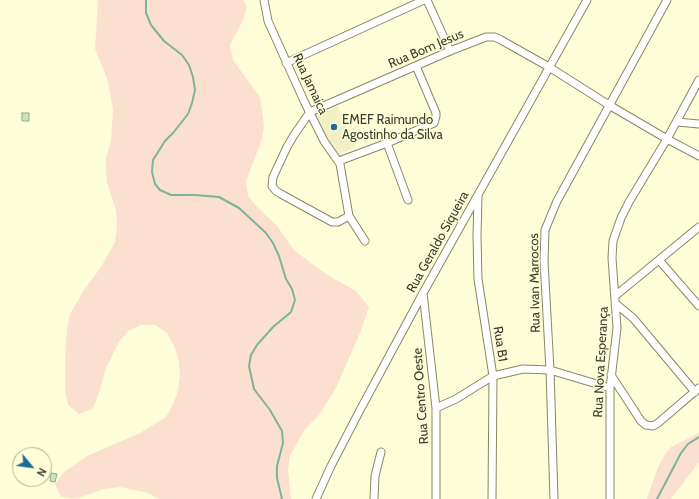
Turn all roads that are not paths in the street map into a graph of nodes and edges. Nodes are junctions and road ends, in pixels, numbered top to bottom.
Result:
1 (265, 0) edge
2 (425, 0) edge
3 (586, 0) edge
4 (667, 0) edge
5 (408, 3) edge
6 (450, 51) junction
7 (286, 63) junction
8 (416, 66) junction
9 (549, 67) junction
10 (699, 80) edge
11 (609, 105) junction
12 (310, 112) junction
13 (676, 122) junction
14 (699, 124) edge
15 (667, 139) junction
16 (387, 143) junction
17 (699, 156) edge
18 (339, 160) junction
19 (478, 194) junction
20 (408, 200) dead end
21 (349, 216) junction
22 (699, 226) edge
23 (365, 241) dead end
24 (659, 260) junction
25 (424, 293) junction
26 (615, 296) junction
27 (616, 304) junction
28 (699, 306) edge
29 (550, 370) junction
30 (611, 375) junction
31 (493, 376) junction
32 (610, 388) junction
33 (697, 390) edge
34 (436, 408) junction
35 (382, 452) dead end
36 (316, 499) edge
37 (374, 499) edge
38 (436, 499) edge
39 (492, 499) edge
40 (554, 499) edge
41 (610, 499) edge

1 - 7 street, Rua Jamaica
2 - 5 street
2 - 6 street
3 - 9 street, Rua Geraldo Siqueira
4 - 11 street, Rua Ivan Marrocos
5 - 7 street
6 - 8 street, Rua Bom Jesus
6 - 9 street, Rua Bom Jesus
7 - 12 street, Rua Jamaica
8 - 12 street, Rua Bom Jesus
8 - 16 street
9 - 11 street, Rua Bom Jesus
9 - 19 street, Rua Geraldo Siqueira
10 - 13 street, Rua Nova Esperança
11 - 15 street, Rua Bom Jesus
11 - 29 street, Rua Ivan Marrocos
12 - 18 street, Rua Jamaica
12 - 21 street
13 - 14 street
13 - 15 street, Rua Nova Esperança
15 - 17 street, Rua Bom Jesus
15 - 26 street, Rua Nova Esperança
16 - 18 street
16 - 20 street
18 - 21 street, Rua Jamaica
19 - 25 street, Rua Geraldo Siqueira
19 - 31 street, Rua B1
21 - 23 street, Rua Jamaica
22 - 24 street
24 - 26 street
24 - 28 street
25 - 34 street, Rua Centro Oeste
25 - 36 street, Rua Geraldo Siqueira
26 - 27 street, Rua Nova Esperança
27 - 30 street, Rua Nova Esperança
27 - 33 street
29 - 31 street
29 - 32 street
29 - 40 street, Rua Ivan Marrocos
30 - 32 street, Rua Nova Esperança
30 - 33 street
31 - 34 street
31 - 39 street, Rua B1
32 - 41 street, Rua Nova Esperança
34 - 38 street, Rua Centro Oeste
35 - 37 street

